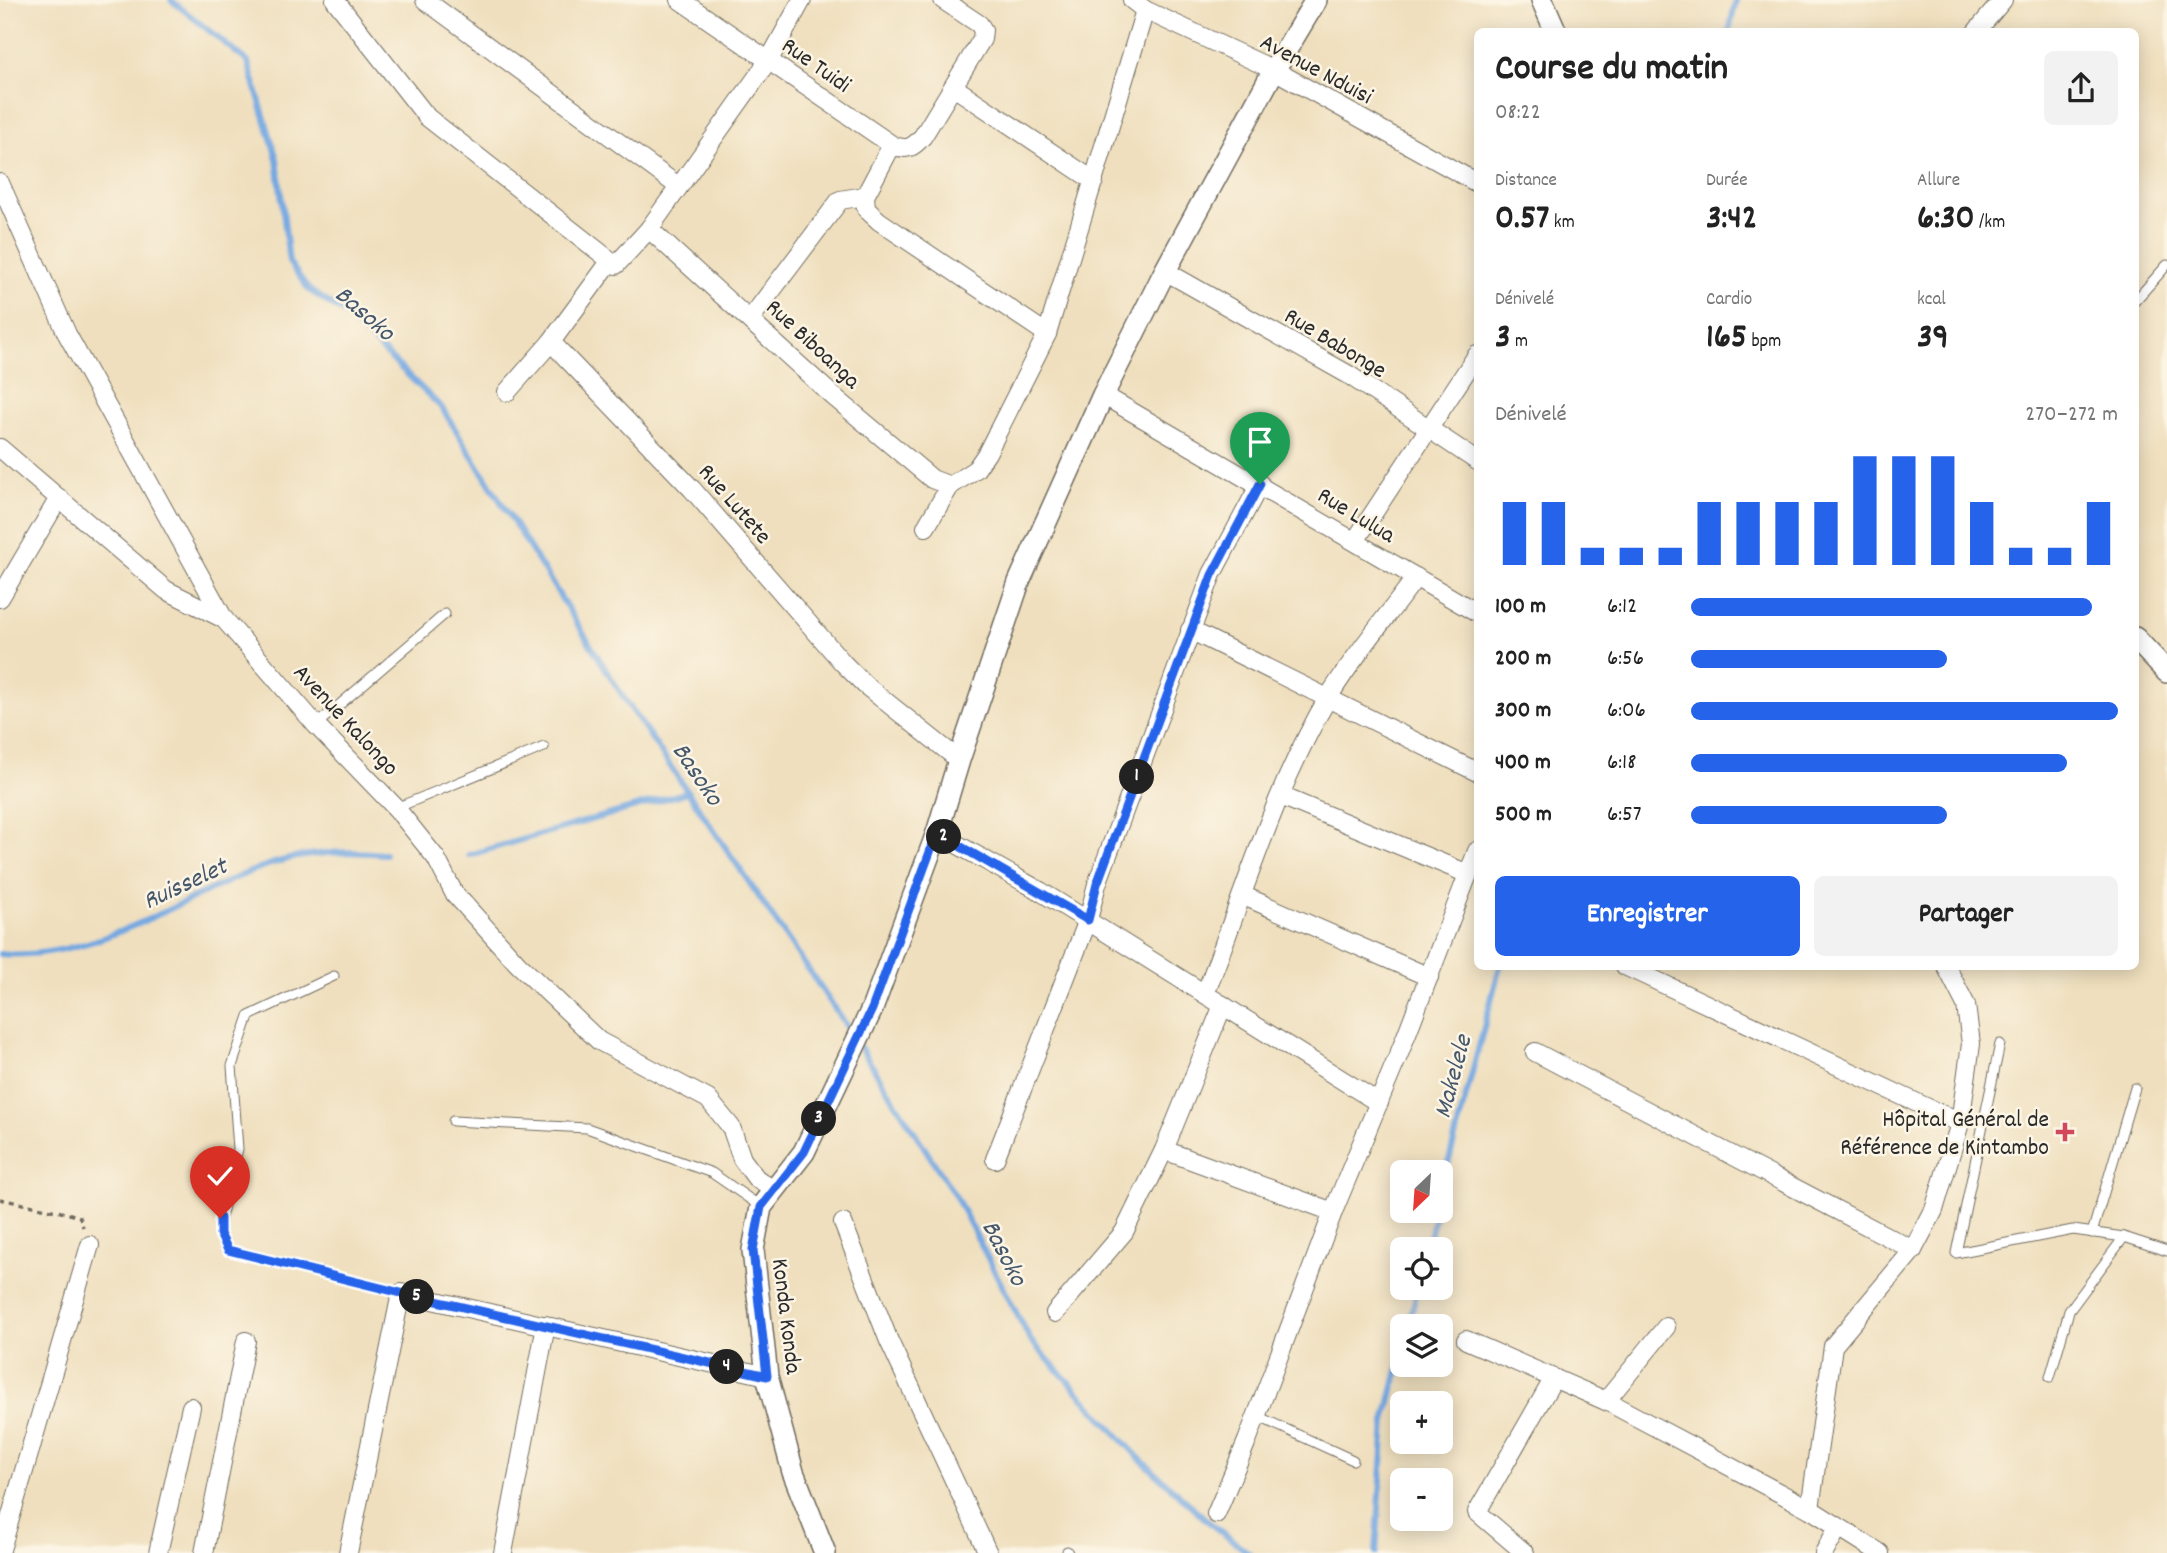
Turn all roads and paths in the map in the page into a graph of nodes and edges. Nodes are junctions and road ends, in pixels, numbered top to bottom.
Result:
1 (335, 0) edge
2 (425, 0) edge
3 (680, 0) edge
4 (802, 0) edge
5 (943, 0) edge
6 (1316, 0) edge
7 (1542, 0) edge
8 (2003, 0) edge
9 (1139, 5) edge
10 (1554, 28) edge
11 (1979, 28) edge
12 (769, 60) junction
13 (1273, 70) junction
14 (955, 88) junction
15 (892, 145) junction
16 (1094, 181) junction
17 (1474, 181) edge
18 (0, 183) edge
19 (678, 186) junction
20 (865, 196) junction
21 (649, 229) junction
22 (612, 264) junction
23 (2167, 265) edge
24 (1165, 271) junction
25 (2139, 296) edge
26 (751, 318) junction
27 (1047, 334) junction
28 (551, 342) junction
29 (1474, 360) edge
30 (507, 392) dead end
31 (1103, 395) junction
32 (1427, 430) junction
33 (0, 448) edge
34 (1474, 459) edge
35 (1260, 484) junction
36 (950, 485) junction
37 (59, 498) junction
38 (926, 527) dead end
39 (1355, 541) junction
40 (1416, 577) junction
41 (0, 598) edge
42 (1474, 611) edge
43 (445, 614) dead end
44 (224, 619) junction
45 (1191, 630) junction
46 (2139, 642) edge
47 (2167, 672) edge
48 (1329, 696) junction
49 (316, 725) junction
50 (544, 747) dead end
51 (958, 760) junction
52 (1474, 770) edge
53 (1281, 796) junction
54 (396, 808) junction
55 (937, 833) junction
56 (1474, 859) edge
57 (1468, 874) junction
58 (1244, 896) junction
59 (1088, 920) junction
60 (1634, 970) edge
61 (1948, 970) edge
62 (334, 976) dead end
63 (1429, 977) junction
64 (1205, 993) junction
65 (1223, 1005) junction
66 (2000, 1044) dead end
67 (1535, 1052) dead end
68 (2134, 1088) dead end
69 (1379, 1103) junction
70 (453, 1121) dead end
71 (1960, 1123) junction
72 (1164, 1150) junction
73 (995, 1159) dead end
74 (767, 1198) junction
75 (0, 1199) edge
76 (1333, 1212) junction
77 (843, 1223) dead end
78 (2092, 1233) junction
79 (2124, 1237) junction
80 (90, 1245) joint
81 (1913, 1250) junction
82 (2167, 1251) edge
83 (401, 1293) junction
84 (1055, 1313) dead end
85 (546, 1325) junction
86 (1666, 1327) dead end
87 (1466, 1340) dead end
88 (246, 1341) dead end
89 (767, 1376) junction
90 (1554, 1377) junction
91 (2050, 1377) dead end
92 (1606, 1401) junction
93 (191, 1407) dead end
94 (1257, 1416) junction
95 (1353, 1460) dead end
96 (1810, 1509) junction
97 (1216, 1514) dead end
98 (1838, 1528) junction
99 (0, 1553) edge
100 (158, 1553) edge
101 (205, 1553) edge
102 (348, 1553) edge
103 (503, 1553) edge
104 (825, 1553) edge
105 (988, 1553) edge
106 (1525, 1553) edge
107 (1824, 1553) edge
108 (1880, 1553) edge

1 - 22 street
2 - 19 street
3 - 12 street, Rue Tuidi
4 - 12 street
5 - 14 street
6 - 13 street, Konda Konda
7 - 10 street
8 - 11 street
9 - 13 street, Avenue Nduisi
9 - 16 street
12 - 15 street, Rue Tuidi
12 - 19 street
13 - 17 street, Avenue Nduisi
13 - 24 street, Konda Konda
14 - 15 street
14 - 16 street
15 - 20 street
16 - 27 street
18 - 44 street, Avenue Kalongo
19 - 21 street
20 - 26 street
20 - 27 street
21 - 22 street
21 - 26 street, Rue Biboanga
22 - 28 street
23 - 25 lane
24 - 31 street, Konda Konda
24 - 32 street, Rue Babonge
26 - 36 street, Rue Biboanga
27 - 36 street
28 - 30 street
28 - 51 street, Rue Lutete
29 - 32 street
31 - 35 street, Rue Lulua
31 - 51 street, Konda Konda
32 - 34 street, Rue Babonge
32 - 39 street
33 - 37 street
35 - 39 street, Rue Lulua
35 - 45 street
36 - 38 street
37 - 41 street
37 - 44 street
39 - 40 street, Rue Lulua
40 - 42 street, Rue Lulua
40 - 48 street
43 - 49 lane
44 - 49 street, Avenue Kalongo
45 - 48 street
45 - 59 street
46 - 47 street
48 - 52 street
48 - 53 street
49 - 54 street, Avenue Kalongo
50 - 54 lane
51 - 55 street, Konda Konda
53 - 57 street
53 - 58 street
54 - 74 street, Avenue Kalongo
55 - 59 street
55 - 74 street, Konda Konda
56 - 57 street
57 - 63 street
58 - 63 street
58 - 64 street
59 - 64 street
59 - 73 street
60 - 71 street
61 - 71 street
62 - 83 lane
63 - 69 street
64 - 65 street
65 - 69 street
65 - 72 street
66 - 78 lane
67 - 81 street
68 - 78 lane
69 - 76 street
70 - 74 lane
71 - 81 street
72 - 76 street
72 - 84 street
74 - 89 street, Konda Konda
75 - 80 path
76 - 94 street
77 - 105 street
78 - 79 lane
79 - 82 lane
79 - 91 lane
80 - 99 street
81 - 96 street
83 - 85 street
83 - 102 street
85 - 89 street
85 - 103 street
86 - 92 street
87 - 90 street
88 - 101 street
89 - 104 street, Konda Konda
90 - 92 street
90 - 106 street
92 - 96 street
93 - 100 street
94 - 95 lane
94 - 97 street
96 - 98 street
98 - 107 street
98 - 108 street

